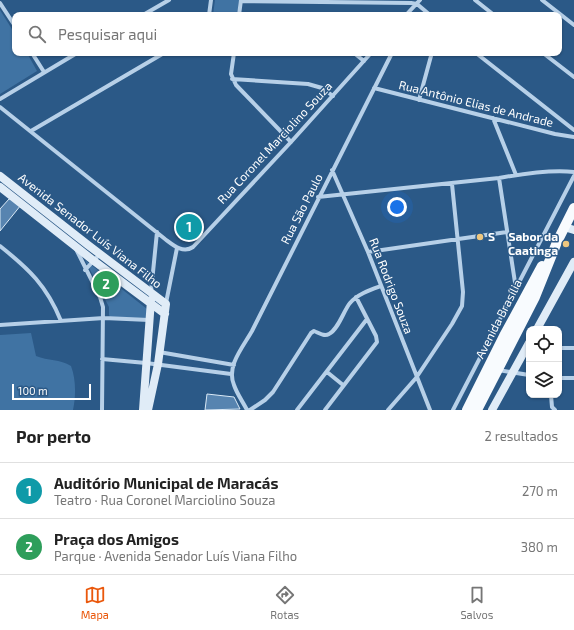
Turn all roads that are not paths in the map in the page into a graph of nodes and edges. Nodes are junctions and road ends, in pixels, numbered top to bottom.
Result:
1 (169, 0) edge
2 (211, 0) edge
3 (420, 0) edge
4 (475, 0) edge
5 (542, 0) edge
6 (241, 1) edge
7 (0, 2) edge
8 (416, 4) junction
9 (148, 12) edge
10 (209, 12) edge
11 (239, 12) edge
12 (409, 12) edge
13 (412, 12) edge
14 (426, 12) edge
15 (490, 12) edge
16 (557, 12) edge
17 (562, 16) edge
18 (12, 21) edge
19 (574, 25) edge
20 (34, 56) edge
21 (72, 56) edge
22 (159, 56) edge
23 (233, 56) edge
24 (358, 56) edge
25 (368, 56) edge
26 (390, 56) edge
27 (431, 56) dead end
28 (480, 56) edge
29 (547, 56) edge
30 (364, 61) junction
31 (44, 72) junction
32 (574, 77) edge
33 (232, 79) junction
34 (374, 88) junction
35 (333, 96) junction
36 (0, 100) edge
37 (420, 100) junction
38 (0, 107) edge
39 (493, 118) junction
40 (574, 130) edge
41 (31, 131) junction
42 (574, 137) edge
43 (291, 142) junction
44 (332, 170) junction
45 (574, 172) edge
46 (516, 175) junction
47 (0, 176) edge
48 (574, 176) edge
49 (499, 178) junction
50 (452, 184) junction
51 (0, 187) edge
52 (343, 196) junction
53 (318, 197) junction
54 (574, 208) edge
55 (569, 229) edge
56 (157, 232) junction
57 (506, 232) junction
58 (456, 238) junction
59 (0, 246) edge
60 (74, 246) junction
61 (177, 248) junction
62 (368, 252) junction
63 (100, 254) junction
64 (94, 261) junction
65 (574, 262) edge
66 (85, 270) junction
67 (381, 286) junction
68 (516, 289) junction
69 (151, 293) junction
70 (356, 298) junction
71 (150, 303) junction
72 (166, 304) junction
73 (165, 314) junction
74 (104, 318) junction
75 (367, 318) junction
76 (149, 320) junction
77 (61, 321) junction
78 (0, 325) edge
79 (539, 326) edge
80 (562, 348) edge
81 (574, 348) edge
82 (526, 349) edge
83 (159, 352) junction
84 (102, 359) junction
85 (146, 363) junction
86 (158, 364) junction
87 (478, 364) junction
88 (234, 365) junction
89 (492, 370) junction
90 (327, 372) junction
91 (512, 373) junction
92 (231, 374) junction
93 (526, 375) edge
94 (416, 378) junction
95 (562, 378) edge
96 (574, 378) edge
97 (343, 385) junction
98 (551, 398) edge
99 (102, 410) edge
100 (144, 410) edge
101 (148, 410) edge
102 (249, 410) edge
103 (297, 410) edge
104 (325, 410) edge
105 (388, 410) edge
106 (430, 410) edge
107 (454, 410) edge
108 (467, 410) edge
109 (477, 410) edge
110 (492, 410) edge
111 (555, 410) edge

1 - 9 street
2 - 10 street
3 - 8 street
4 - 15 street
5 - 16 street
6 - 8 street
6 - 11 street
7 - 18 street
8 - 12 street
8 - 13 street
8 - 14 street
17 - 19 street
20 - 31 street
21 - 31 street
22 - 41 street
23 - 33 street
24 - 30 street
25 - 30 street, Rua Coronel Marciolino Souza
26 - 34 street, Rua São Paulo
27 - 37 street
28 - 40 street
29 - 32 street
30 - 35 street, Rua Coronel Marciolino Souza
31 - 36 street
33 - 35 street
33 - 43 street
34 - 37 street, Rua Antônio Elias de Andrade
34 - 44 street, Rua São Paulo
35 - 43 street, Rua Coronel Marciolino Souza
37 - 39 street, Rua Antônio Elias de Andrade
38 - 41 street
39 - 42 street, Rua Antônio Elias de Andrade
39 - 46 street
41 - 56 street
43 - 61 street, Rua Coronel Marciolino Souza
44 - 52 street, Rua Rodrigo Souza
44 - 53 street, Rua São Paulo
45 - 46 street
46 - 49 street
47 - 63 main road, Avenida Senador Luís Viana Filho
48 - 68 street
49 - 50 street
49 - 57 street
50 - 52 street
50 - 58 street
51 - 60 main road, Avenida Senador Luís Viana Filho
52 - 53 street
52 - 62 street, Rua Rodrigo Souza
53 - 88 street, Rua São Paulo
54 - 55 main road, Avenida Brasília
55 - 89 main road, Avenida Brasília
56 - 61 street
56 - 69 street
57 - 58 street
57 - 68 street
58 - 62 street
58 - 94 street
59 - 77 street
60 - 64 main road, Avenida Senador Luís Viana Filho
60 - 66 street
61 - 72 street
62 - 67 street, Rua Rodrigo Souza
63 - 64 street
63 - 69 main road, Avenida Senador Luís Viana Filho
64 - 66 street
64 - 71 main road, Avenida Senador Luís Viana Filho
65 - 79 main road
66 - 74 street
67 - 70 street
67 - 94 street, Rua Rodrigo Souza
68 - 87 street
69 - 71 main road
69 - 72 main road, Avenida Senador Luís Viana Filho
70 - 75 street
70 - 102 street
71 - 73 main road, Avenida Senador Luís Viana Filho
71 - 76 main road
72 - 73 main road
73 - 83 main road
74 - 76 street
74 - 77 street
74 - 84 street
75 - 90 street
75 - 97 street
76 - 85 main road
77 - 78 street
80 - 81 street
82 - 91 main road
83 - 86 main road
83 - 88 street
84 - 85 street
84 - 99 street
85 - 86 street
85 - 100 main road
86 - 92 street
86 - 101 main road
87 - 89 street
87 - 107 street
88 - 92 street, Rua São Paulo
89 - 91 street
89 - 108 main road, Avenida Brasília
89 - 109 main road, Avenida Brasília
90 - 97 street
90 - 103 street
91 - 93 street
91 - 110 main road
92 - 102 street
94 - 105 street
94 - 106 street, Rua Rodrigo Souza
95 - 96 street
97 - 104 street
98 - 111 street

